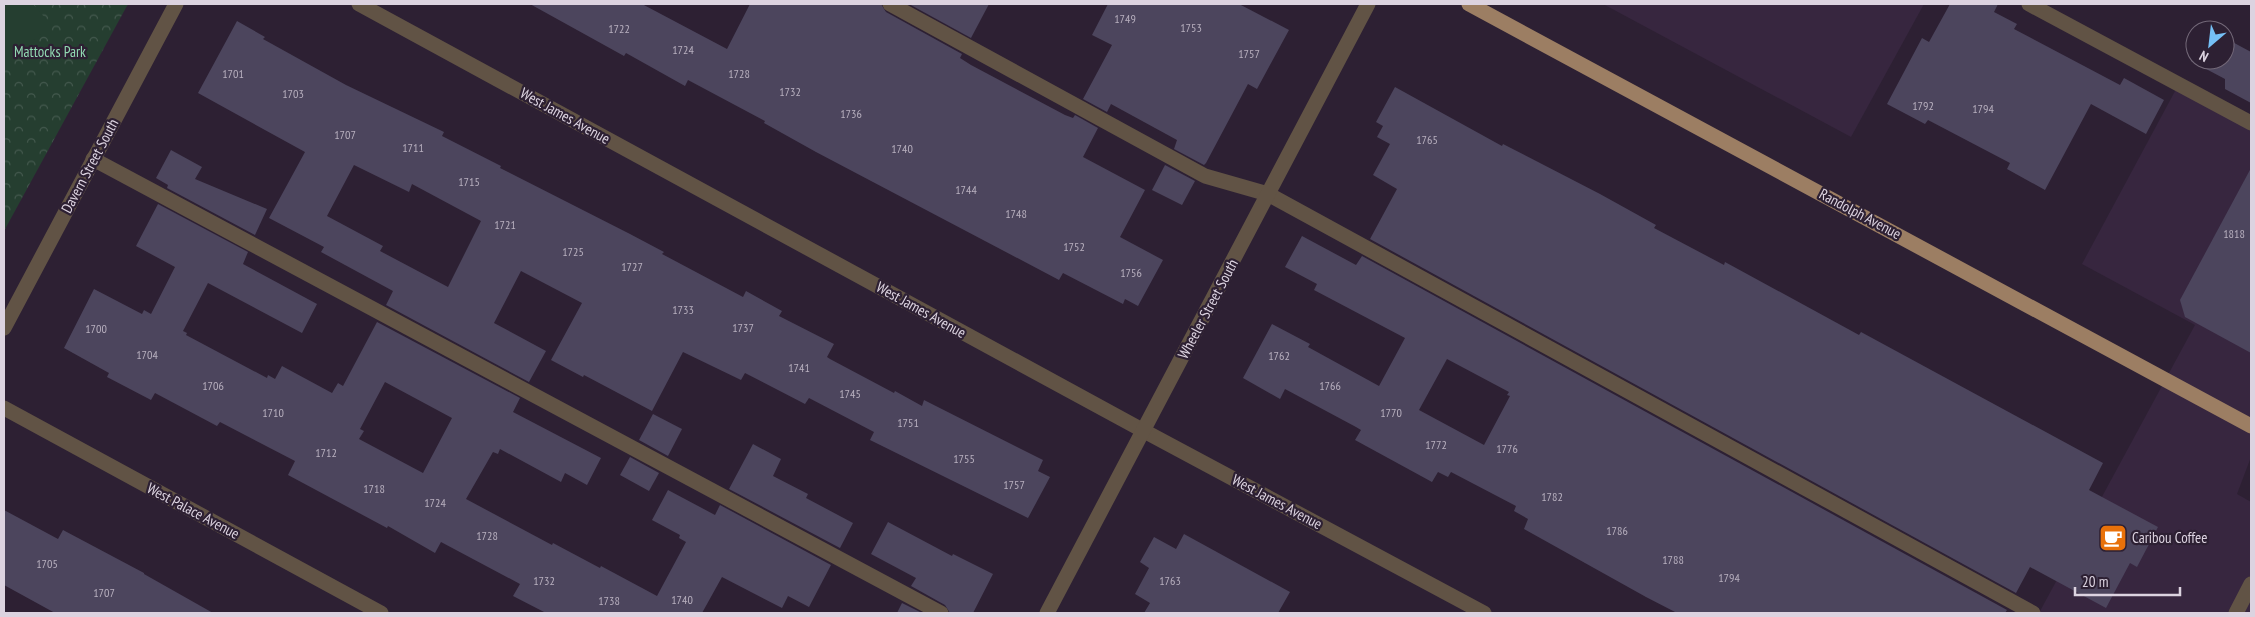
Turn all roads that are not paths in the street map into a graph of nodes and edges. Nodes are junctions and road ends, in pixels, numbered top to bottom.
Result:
1 (176, 4) edge
2 (359, 4) edge
3 (890, 4) edge
4 (1368, 4) edge
5 (1469, 4) edge
6 (2029, 4) edge
7 (2251, 123) edge
8 (93, 159) junction
9 (1268, 194) junction
10 (4, 328) edge
11 (4, 408) edge
12 (2251, 426) edge
13 (1144, 431) junction
14 (2251, 584) edge
15 (381, 613) edge
16 (941, 613) edge
17 (1047, 613) edge
18 (1484, 613) edge
19 (2033, 613) edge
20 (2236, 613) edge

1 - 8 street, Davern Street South
2 - 13 street, West James Avenue
3 - 9 street
4 - 9 street, Wheeler Street South
5 - 12 main road, Randolph Avenue
6 - 7 street
8 - 10 street, Davern Street South
8 - 16 street
9 - 13 street, Wheeler Street South
9 - 19 street
11 - 15 street, West Palace Avenue
13 - 17 street, Wheeler Street South
13 - 18 street, West James Avenue
14 - 20 street

